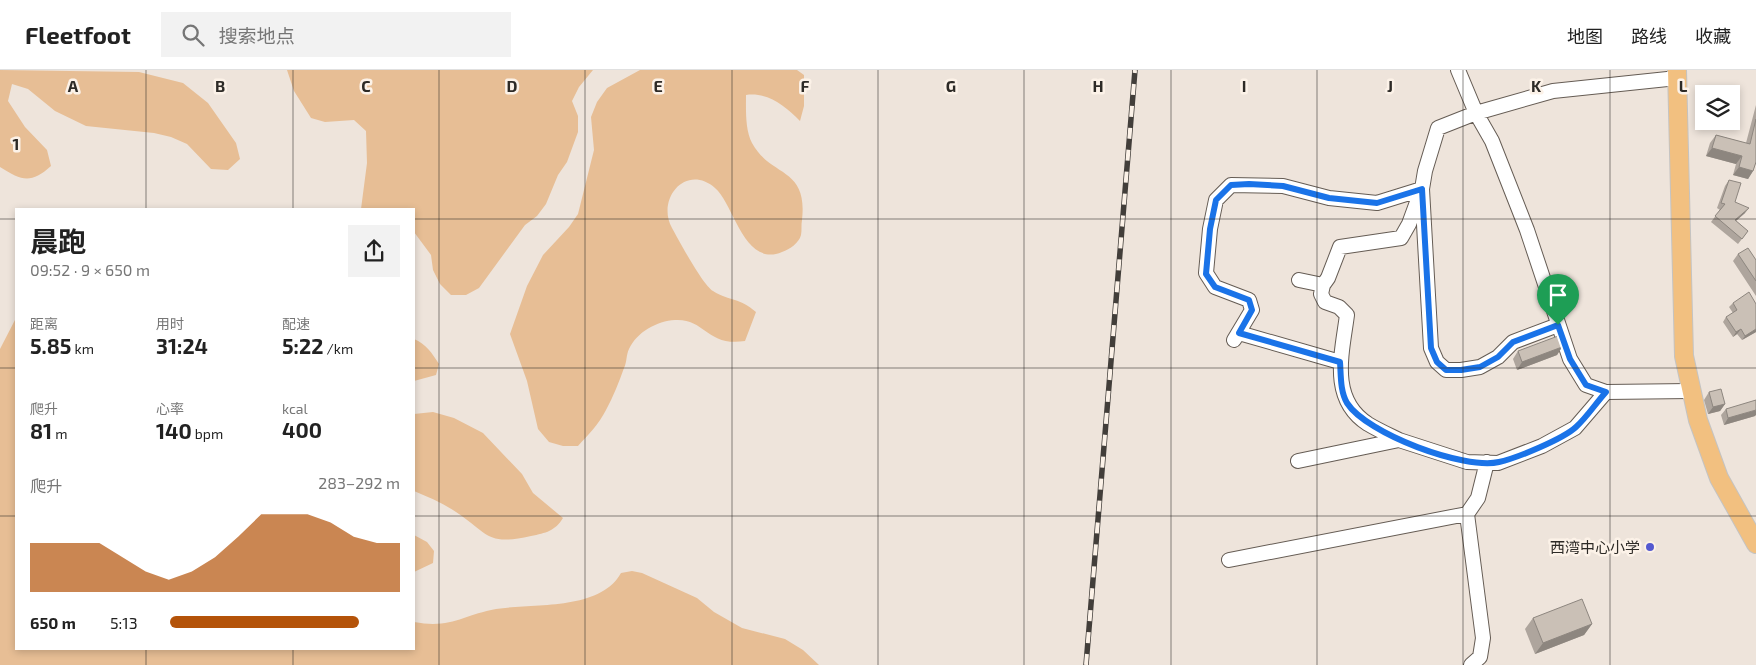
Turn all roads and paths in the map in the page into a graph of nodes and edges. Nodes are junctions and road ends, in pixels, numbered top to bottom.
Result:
1 (1458, 70) edge
2 (1677, 74) edge
3 (1476, 113) junction
4 (1422, 189) junction
5 (1300, 280) dead end
6 (1323, 286) junction
7 (1558, 325) junction
8 (1340, 362) junction
9 (1690, 391) junction
10 (1606, 392) junction
11 (1399, 440) junction
12 (1298, 460) dead end
13 (1487, 462) junction
14 (1467, 514) junction
15 (1756, 544) edge
16 (1229, 560) dead end
17 (1471, 665) edge

1 - 3 street
2 - 3 street
2 - 9 main road
3 - 4 street
3 - 7 street
4 - 6 street
4 - 7 street
4 - 8 street
5 - 6 street
6 - 8 street
7 - 10 street
8 - 11 street
9 - 10 street
9 - 15 main road
10 - 13 street
11 - 12 street
11 - 13 street
13 - 14 street
14 - 16 street
14 - 17 street

